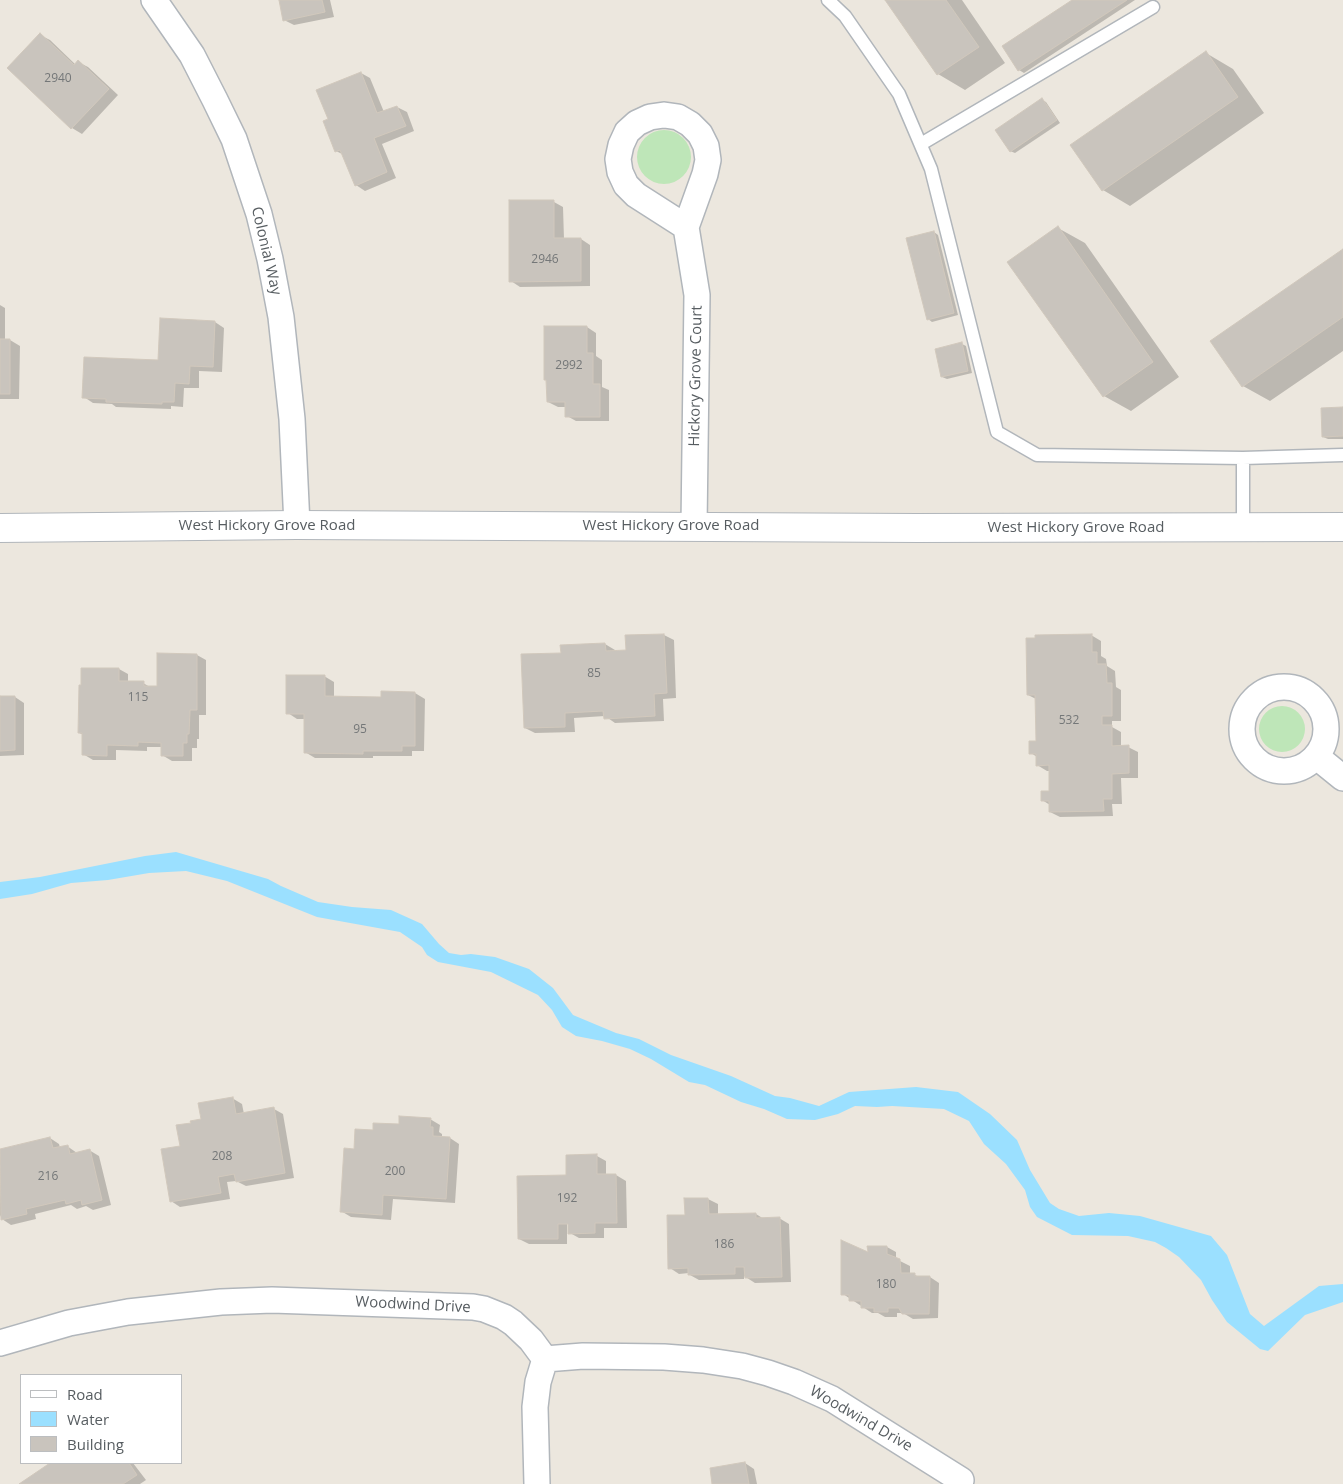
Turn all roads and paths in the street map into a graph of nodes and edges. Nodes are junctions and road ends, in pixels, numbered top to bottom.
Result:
1 (154, 0) edge
2 (828, 0) edge
3 (1153, 7) dead end
4 (921, 144) junction
5 (686, 227) dead end
6 (1343, 455) edge
7 (1243, 458) junction
8 (297, 525) junction
9 (694, 526) junction
10 (1343, 527) edge
11 (0, 528) edge
12 (1243, 528) junction
13 (1317, 757) dead end
14 (1343, 778) edge
15 (0, 1342) edge
16 (545, 1359) junction
17 (961, 1480) dead end
18 (538, 1484) edge

1 - 8 street, Colonial Way
2 - 4 lane
3 - 4 lane
4 - 7 lane
5 - 9 street, Hickory Grove Court
6 - 7 lane
7 - 12 lane
8 - 9 street, West Hickory Grove Road
8 - 11 street, West Hickory Grove Road
9 - 12 street, West Hickory Grove Road
10 - 12 street, West Hickory Grove Road
13 - 14 street
15 - 16 street, Woodwind Drive
16 - 17 street, Woodwind Drive
16 - 18 street

